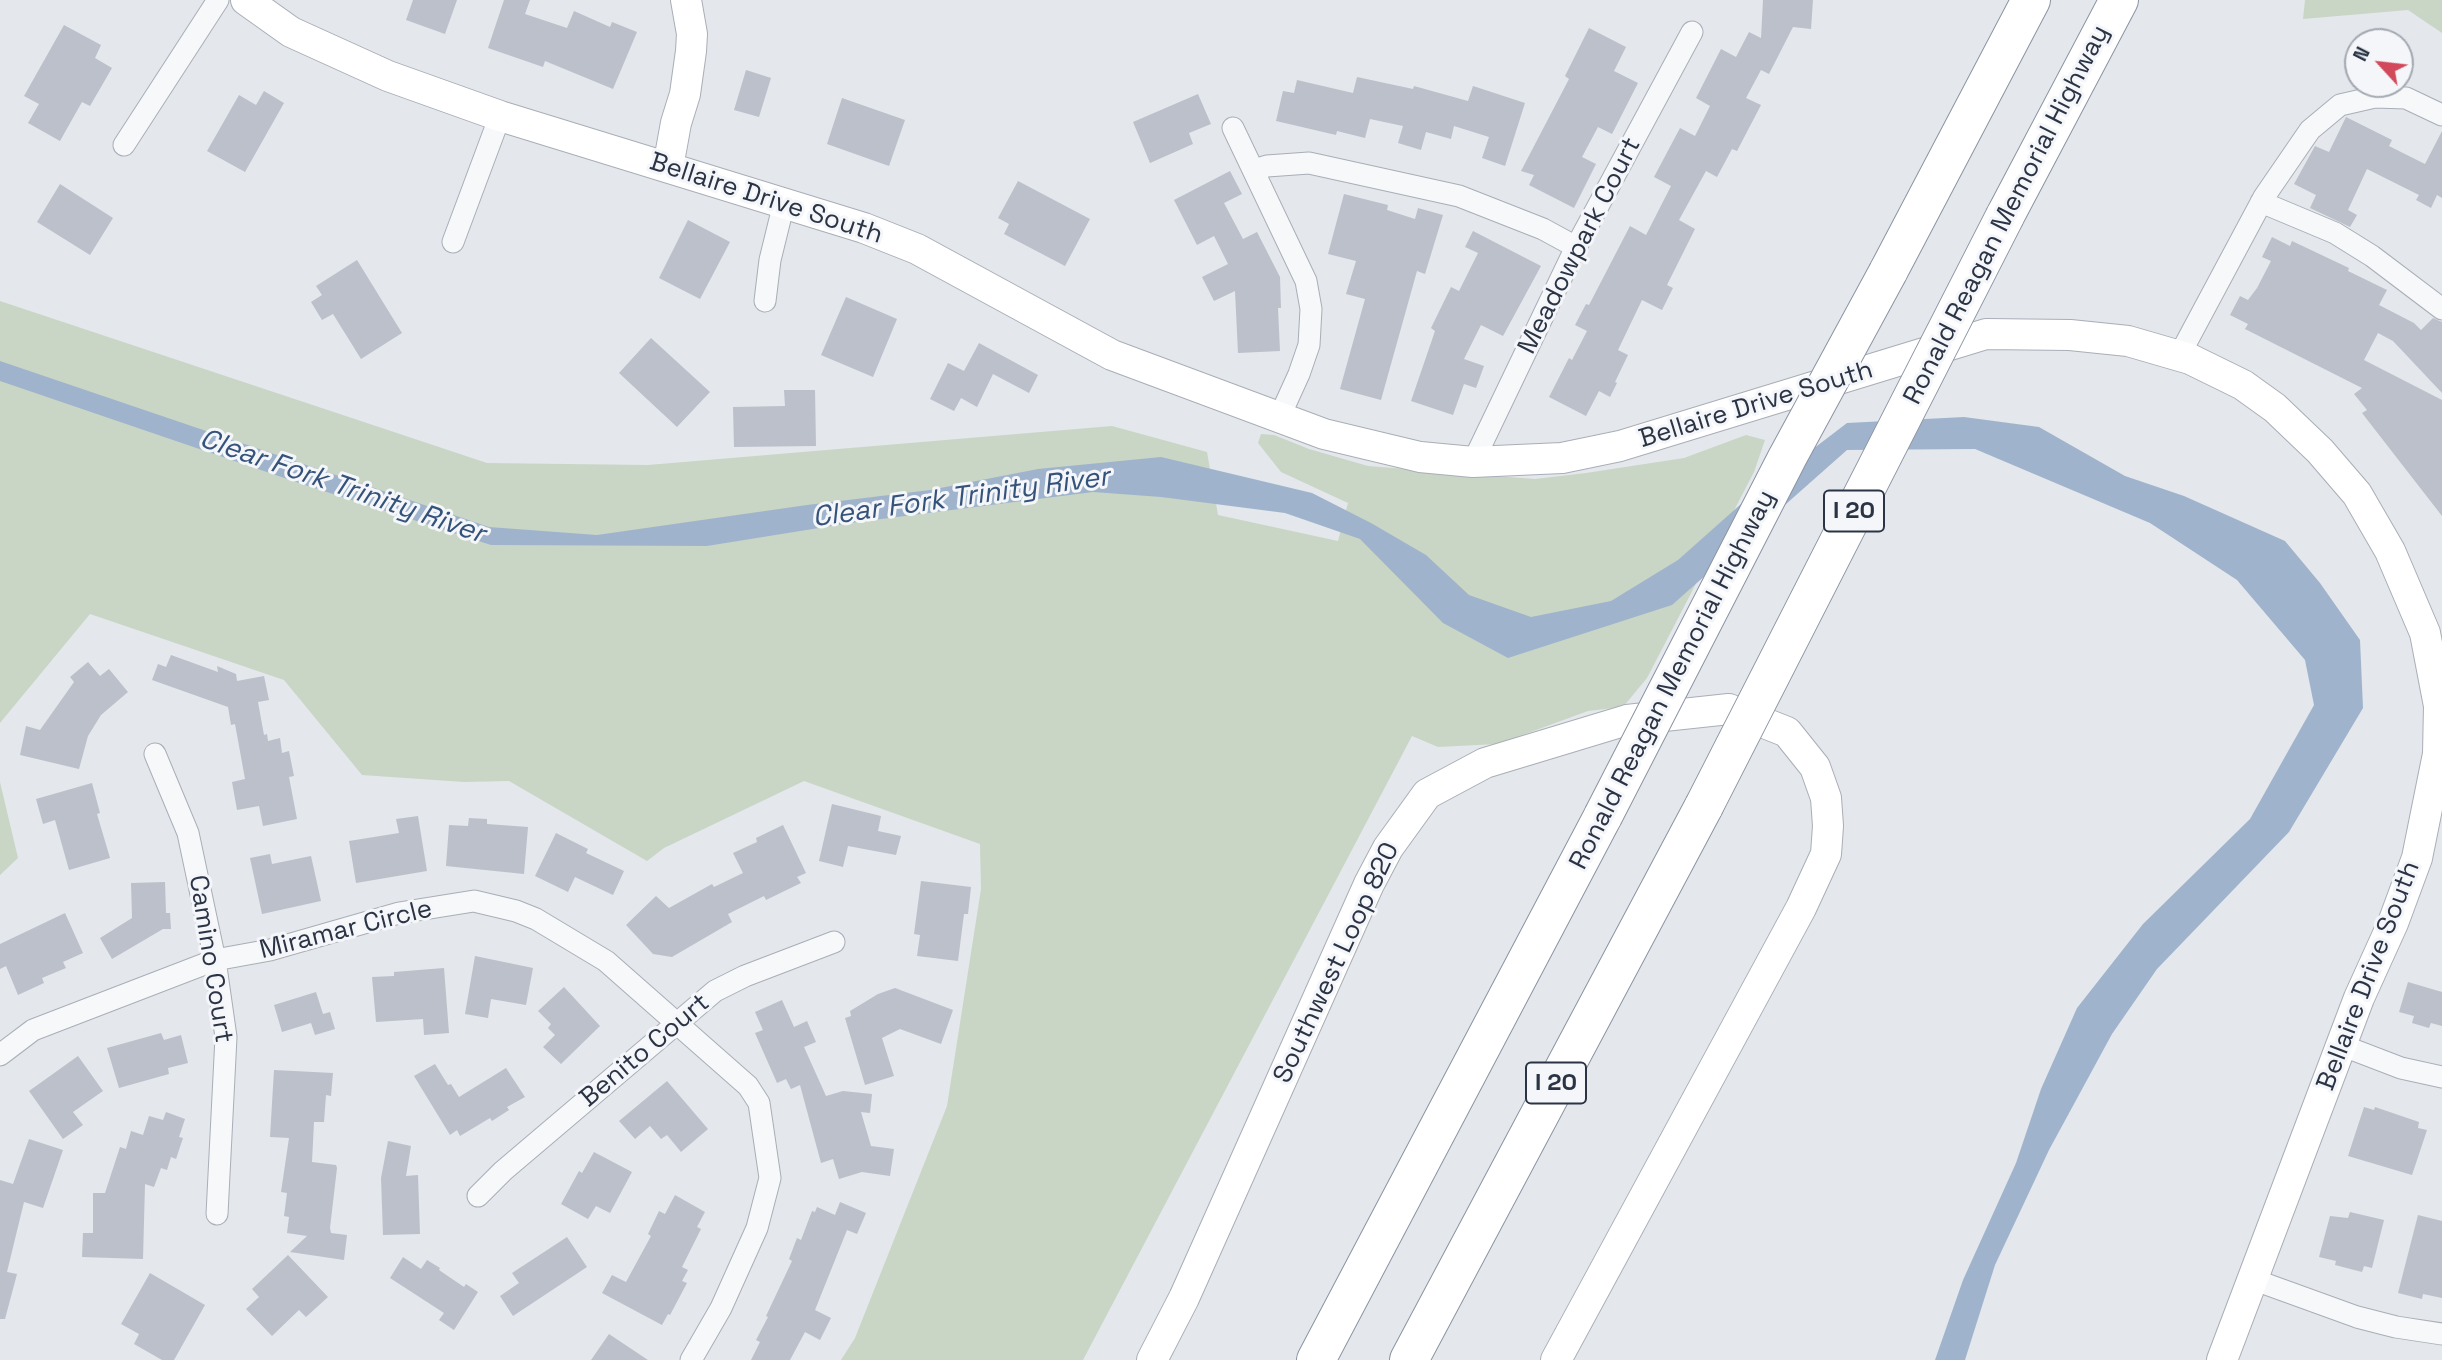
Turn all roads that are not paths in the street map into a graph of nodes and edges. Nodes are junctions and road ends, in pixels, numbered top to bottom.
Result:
1 (218, 0) edge
2 (246, 0) edge
3 (686, 0) edge
4 (2031, 0) edge
5 (2119, 0) edge
6 (1692, 32) dead end
7 (2442, 115) edge
8 (500, 116) junction
9 (1233, 128) dead end
10 (124, 145) dead end
11 (668, 167) junction
12 (1254, 170) junction
13 (2261, 202) junction
14 (784, 203) junction
15 (453, 242) dead end
16 (1576, 247) junction
17 (765, 301) dead end
18 (2442, 309) edge
19 (2179, 356) junction
20 (1279, 418) junction
21 (1473, 462) junction
22 (155, 754) dead end
23 (2436, 798) edge
24 (834, 942) dead end
25 (215, 960) junction
26 (677, 1023) junction
27 (2342, 1045) junction
28 (0, 1055) edge
29 (2442, 1077) edge
30 (478, 1196) dead end
31 (217, 1214) dead end
32 (2252, 1279) junction
33 (2442, 1334) edge
34 (691, 1360) edge
35 (1152, 1360) edge
36 (1316, 1360) edge
37 (1409, 1360) edge
38 (1556, 1360) edge
39 (2222, 1360) edge

1 - 10 street
2 - 8 street, Bellaire Drive South
3 - 11 street
4 - 36 highway, Ronald Reagan Memorial Highway, bridge
5 - 37 highway, Ronald Reagan Memorial Highway / I 20, bridge
6 - 16 street, Meadowpark Court
7 - 13 street
8 - 11 street, Bellaire Drive South
8 - 15 street
9 - 12 street
11 - 14 street, Bellaire Drive South
12 - 16 street
12 - 20 street
13 - 18 street
13 - 19 street
14 - 17 street
14 - 20 street, Bellaire Drive South
16 - 21 street, Meadowpark Court
19 - 21 street, Bellaire Drive South
19 - 23 street, Bellaire Drive South
20 - 21 street, Bellaire Drive South
22 - 25 street, Camino Court
23 - 27 street, Bellaire Drive South
24 - 26 street, Benito Court
25 - 26 street, Miramar Circle
25 - 28 street, Miramar Circle
25 - 31 street, Camino Court
26 - 30 street, Benito Court
26 - 34 street, Miramar Circle
27 - 29 street
27 - 32 street, Bellaire Drive South
32 - 33 street
32 - 39 street, Bellaire Drive South
35 - 38 street, Southwest Loop 820

